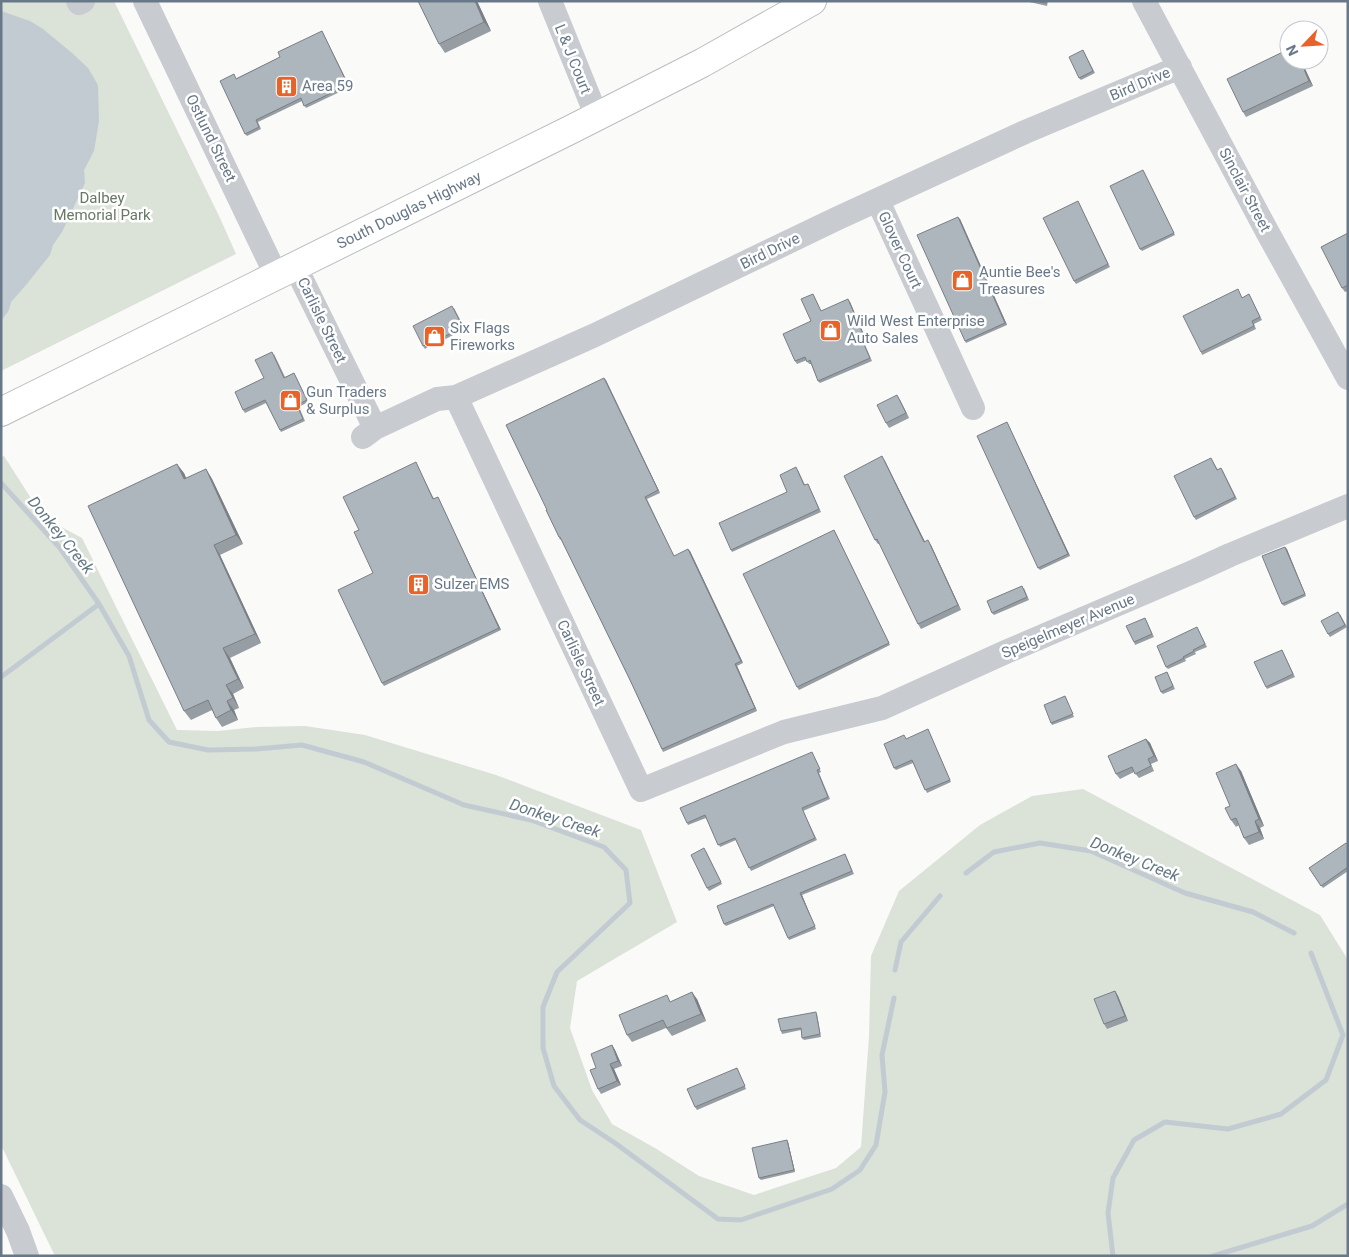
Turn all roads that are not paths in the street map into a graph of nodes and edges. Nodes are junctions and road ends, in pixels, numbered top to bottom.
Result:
1 (78, 1) edge
2 (83, 1) edge
3 (145, 1) edge
4 (550, 1) edge
5 (812, 1) edge
6 (1144, 1) edge
7 (1180, 67) junction
8 (597, 117) junction
9 (878, 201) junction
10 (286, 270) junction
11 (1348, 378) edge
12 (456, 397) junction
13 (973, 408) dead end
14 (1, 412) edge
15 (369, 432) joint
16 (1348, 506) edge
17 (784, 732) joint
18 (1, 1196) edge
19 (27, 1256) edge

1 - 2 street
3 - 10 street, Ostlund Street
4 - 8 street, L & J Court
5 - 8 highway, South Douglas Highway
6 - 7 street, Sinclair Street
7 - 9 street, Bird Drive
7 - 11 street, Sinclair Street
8 - 10 highway, South Douglas Highway
9 - 12 street, Bird Drive
9 - 13 street, Glover Court
10 - 14 highway, South Douglas Highway
10 - 15 street, Carlisle Street
12 - 15 street, Bird Drive
12 - 17 street, Carlisle Street
16 - 17 street, Speigelmeyer Avenue
18 - 19 street

